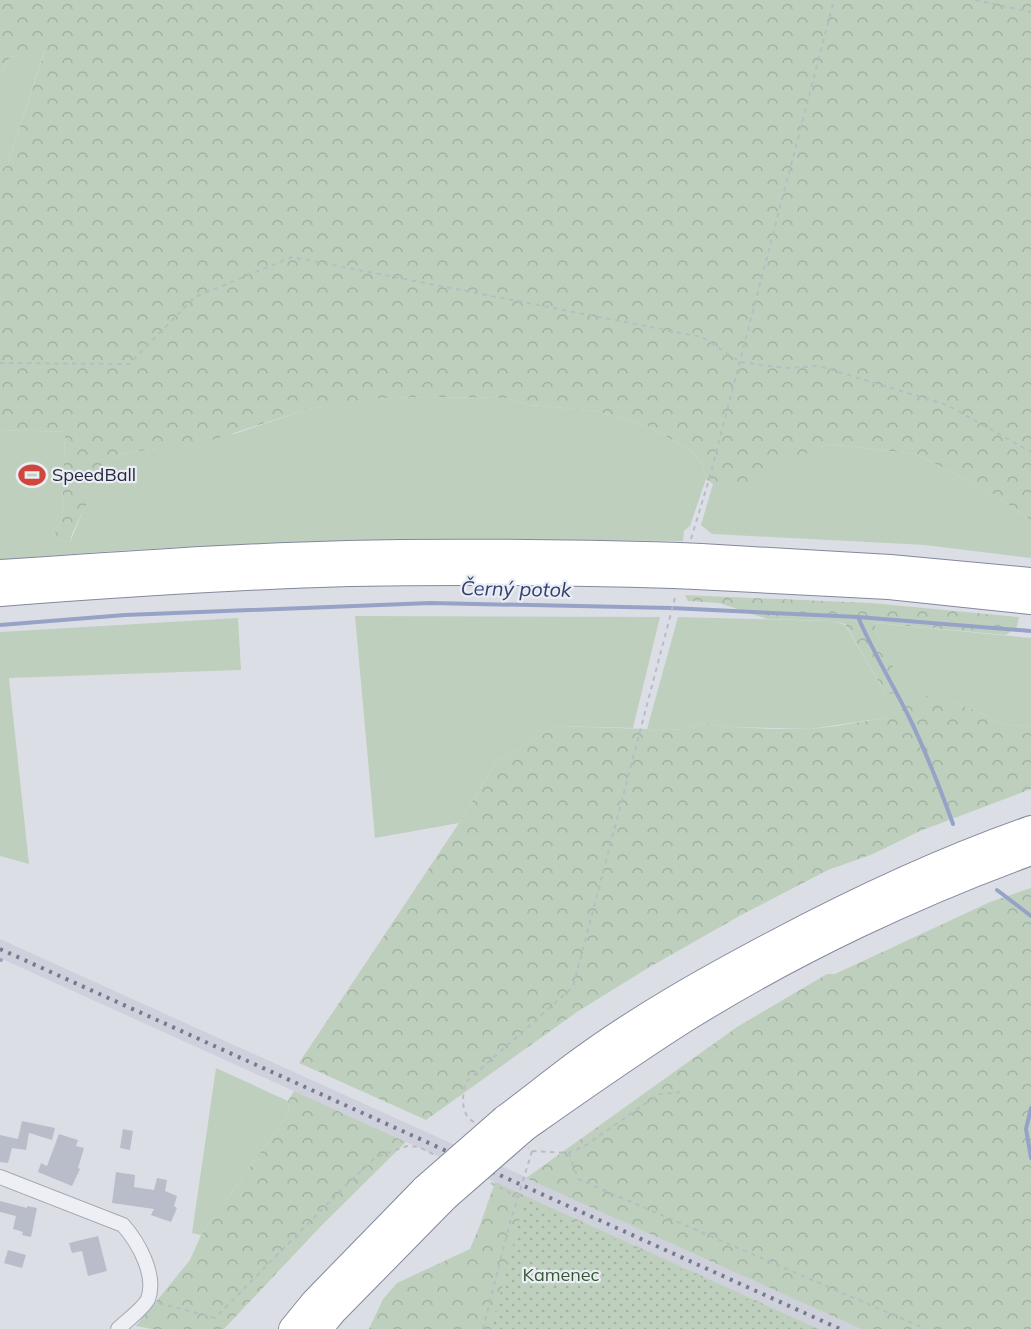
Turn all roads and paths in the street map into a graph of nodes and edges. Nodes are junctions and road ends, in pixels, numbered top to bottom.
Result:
1 (834, 0) edge
2 (975, 0) edge
3 (1031, 12) edge
4 (740, 362) junction
5 (0, 363) edge
6 (1031, 452) edge
7 (686, 566) junction
8 (0, 573) edge
9 (1031, 581) edge
10 (0, 593) edge
11 (1031, 601) edge
12 (1031, 829) edge
13 (1031, 852) edge
14 (475, 1072) dead end
15 (683, 1092) dead end
16 (520, 1133) junction
17 (569, 1153) junction
18 (439, 1157) dead end
19 (0, 1177) edge
20 (489, 1182) dead end
21 (436, 1192) junction
22 (519, 1197) dead end
23 (508, 1230) dead end
24 (147, 1300) junction
25 (118, 1329) edge
26 (292, 1329) edge
27 (320, 1329) edge
28 (483, 1329) edge
29 (926, 1329) edge

1 - 4 path
2 - 3 path
4 - 5 path
4 - 6 path
4 - 7 path
7 - 8 highway
7 - 9 highway
7 - 10 highway
7 - 11 highway
7 - 14 path
12 - 16 highway
13 - 16 highway
15 - 17 path
16 - 17 path
16 - 21 highway, bridge
17 - 29 path
18 - 24 path
19 - 24 street
20 - 22 path
21 - 26 highway
21 - 27 highway
23 - 28 path
24 - 25 street

